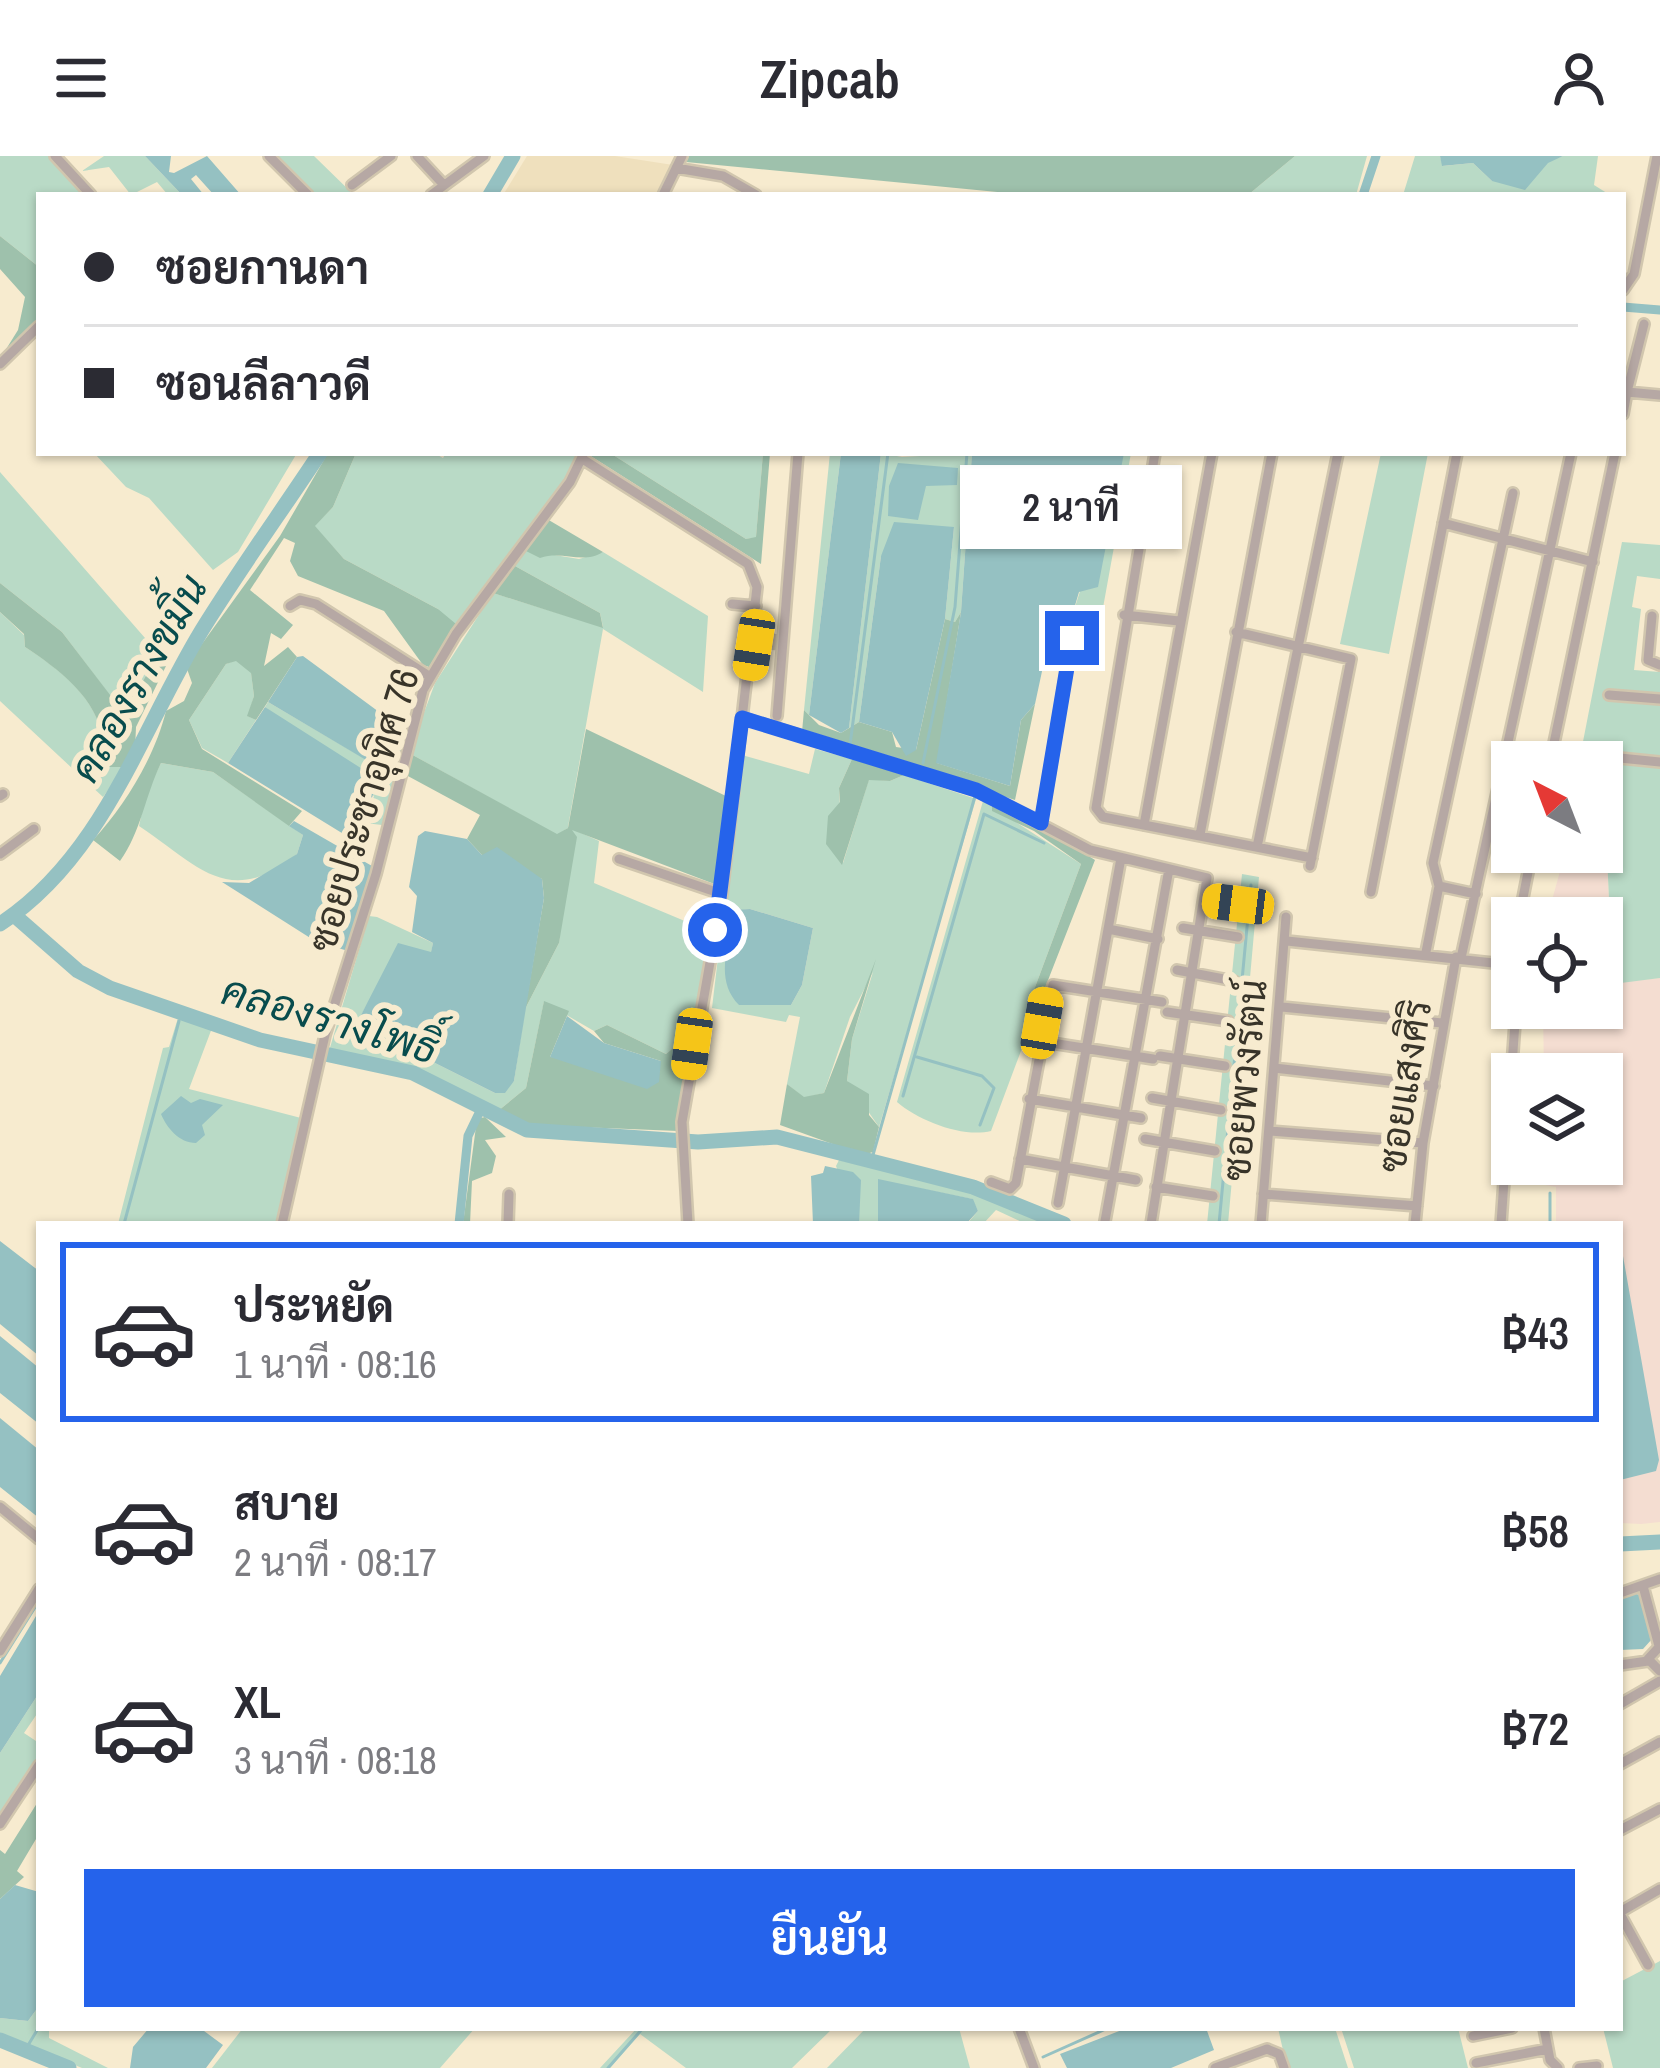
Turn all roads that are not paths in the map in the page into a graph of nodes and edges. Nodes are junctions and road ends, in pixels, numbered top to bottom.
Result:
1 (55, 156) edge
2 (269, 156) edge
3 (391, 156) edge
4 (417, 156) edge
5 (484, 156) edge
6 (682, 156) edge
7 (1657, 156) edge
8 (676, 168) junction
9 (443, 184) junction
10 (352, 185) dead end
11 (88, 192) edge
12 (305, 192) edge
13 (434, 192) edge
14 (664, 192) edge
15 (751, 192) edge
16 (1626, 286) edge
17 (1644, 325) dead end
18 (36, 329) edge
19 (0, 364) edge
20 (1628, 392) junction
21 (1660, 395) edge
22 (1626, 401) edge
23 (584, 456) edge
24 (798, 456) edge
25 (1154, 456) edge
26 (1211, 456) edge
27 (1272, 456) edge
28 (1338, 456) edge
29 (1456, 456) edge
30 (1569, 456) edge
31 (1614, 456) edge
32 (1513, 493) dead end
33 (1443, 523) junction
34 (1503, 539) junction
35 (1552, 553) junction
36 (1593, 562) junction
37 (732, 604) dead end
38 (290, 606) dead end
39 (756, 606) junction
40 (1124, 615) junction
41 (1652, 616) dead end
42 (1179, 621) junction
43 (1236, 632) junction
44 (1655, 635) edge
45 (1072, 638) dead end
46 (1298, 642) junction
47 (1660, 664) edge
48 (429, 676) junction
49 (1609, 695) dead end
50 (1660, 699) edge
51 (776, 716) dead end
52 (742, 718) junction
53 (1555, 741) edge
54 (1623, 758) edge
55 (1660, 762) edge
56 (1041, 823) junction
57 (1144, 825) junction
58 (34, 829) dead end
59 (1200, 836) junction
60 (1257, 847) junction
61 (0, 854) edge
62 (1121, 858) junction
63 (619, 860) dead end
64 (1169, 869) junction
65 (1438, 886) junction
66 (1371, 892) dead end
67 (1476, 893) junction
68 (722, 894) junction
69 (1206, 901) junction
70 (1238, 904) dead end
71 (1286, 917) dead end
72 (1183, 928) dead end
73 (1108, 929) junction
74 (1201, 932) junction
75 (1238, 937) dead end
76 (1158, 939) junction
77 (1287, 941) junction
78 (1426, 952) junction
79 (1458, 958) junction
80 (1491, 960) edge
81 (1177, 970) dead end
82 (1194, 974) junction
83 (1234, 981) dead end
84 (1097, 991) junction
85 (1147, 999) junction
86 (1282, 1007) junction
87 (1186, 1016) junction
88 (1228, 1021) dead end
89 (1442, 1023) junction
90 (1515, 1029) edge
91 (1039, 1041) junction
92 (1086, 1047) junction
93 (1135, 1057) junction
94 (1179, 1058) junction
95 (1225, 1066) dead end
96 (1274, 1068) junction
97 (1434, 1086) junction
98 (1152, 1098) dead end
99 (1029, 1099) junction
100 (1171, 1102) junction
101 (1077, 1107) junction
102 (1221, 1110) dead end
103 (1125, 1116) junction
104 (1141, 1118) dead end
105 (1269, 1131) junction
106 (1145, 1139) dead end
107 (1163, 1142) junction
108 (1423, 1143) junction
109 (1215, 1151) dead end
110 (1020, 1159) junction
111 (1066, 1168) junction
112 (1114, 1176) junction
113 (1136, 1180) dead end
114 (991, 1182) dead end
115 (1156, 1187) junction
116 (509, 1194) dead end
117 (1263, 1194) junction
118 (1213, 1196) dead end
119 (1058, 1203) dead end
120 (1417, 1206) junction
121 (283, 1221) edge
122 (508, 1221) edge
123 (688, 1221) edge
124 (1105, 1221) dead end
125 (1151, 1221) edge
126 (1261, 1221) edge
127 (1415, 1221) edge
128 (1501, 1221) edge
129 (0, 1507) edge
130 (36, 1537) edge
131 (1660, 1579) edge
132 (1643, 1586) junction
133 (1623, 1592) edge
134 (36, 1594) edge
135 (1659, 1643) edge
136 (0, 1651) edge
137 (1648, 1661) junction
138 (1623, 1665) edge
139 (1660, 1671) edge
140 (1660, 1681) edge
141 (1623, 1702) edge
142 (1660, 1742) edge
143 (1623, 1763) edge
144 (36, 1769) edge
145 (1660, 1808) edge
146 (0, 1823) edge
147 (1623, 1828) edge
148 (1660, 1889) edge
149 (1623, 1911) edge
150 (1623, 1919) edge
151 (1648, 1965) dead end
152 (1020, 2031) edge
153 (1497, 2031) edge
154 (1545, 2031) edge
155 (1473, 2036) dead end
156 (1548, 2049) junction
157 (1476, 2063) dead end
158 (1597, 2066) edge
159 (1034, 2068) edge
160 (1214, 2068) edge
161 (1284, 2068) edge
162 (1555, 2068) edge
163 (1580, 2068) edge

1 - 11 street
2 - 12 street
3 - 10 street
4 - 9 street
5 - 9 street
6 - 8 street
7 - 16 street
8 - 14 street
8 - 15 street
9 - 13 street
17 - 20 street
18 - 19 street
20 - 21 street
20 - 22 street
23 - 39 street
23 - 48 street, ซอยประชาอุทิศ 76
24 - 51 street
25 - 40 street
26 - 42 street
27 - 43 street
28 - 46 street
29 - 33 street
30 - 35 street, ซอยแสงศิริ
31 - 36 street
32 - 34 street
33 - 34 street
33 - 66 street
34 - 35 street
34 - 65 street
35 - 36 street
35 - 67 street, ซอยแสงศิริ
36 - 53 street
37 - 39 street
38 - 48 street
39 - 52 street
40 - 42 street
40 - 57 street
41 - 44 street
42 - 57 street
43 - 46 street
43 - 59 street
44 - 47 street
45 - 56 street
46 - 60 street
46 - 60 street
48 - 121 street, ซอยประชาอุทิศ 76
49 - 50 street
52 - 56 street
52 - 68 street
54 - 55 street
56 - 62 street
57 - 59 street
58 - 61 street
59 - 60 street
62 - 64 street
62 - 73 street
63 - 68 street
64 - 69 street
64 - 76 street
65 - 67 street
65 - 78 street
67 - 79 street, ซอยแสงศิริ
68 - 123 street
69 - 70 street
69 - 74 street
71 - 77 street, ซอยพวงรัตน์
72 - 74 street
73 - 76 street
73 - 84 street
74 - 75 street
74 - 82 street
76 - 85 street
77 - 78 street, ซอยพวงรัตน์
77 - 86 street, ซอยพวงรัตน์
78 - 79 street, ซอยพวงรัตน์
79 - 80 street, ซอยพวงรัตน์
79 - 89 street, ซอยแสงศิริ
81 - 82 street
82 - 83 street
82 - 87 street
84 - 85 street
84 - 91 street
84 - 92 street
85 - 87 street
85 - 93 street
86 - 89 street
86 - 96 street, ซอยพวงรัตน์
87 - 88 street
87 - 94 street
89 - 97 street, ซอยแสงศิริ
90 - 128 street
91 - 92 street
91 - 99 street
92 - 93 street
92 - 101 street
93 - 94 street
93 - 103 street
94 - 95 street
94 - 100 street
96 - 97 street
96 - 105 street, ซอยพวงรัตน์
97 - 108 street, ซอยแสงศิริ
98 - 100 street
99 - 101 street
99 - 110 street
100 - 102 street
100 - 107 street
101 - 103 street
101 - 111 street
103 - 104 street
103 - 112 street
105 - 108 street
105 - 117 street, ซอยพวงรัตน์
106 - 107 street
107 - 109 street
107 - 115 street
108 - 120 street, ซอยแสงศิริ
110 - 111 street
110 - 114 street
111 - 112 street
111 - 119 street
112 - 113 street
112 - 124 street
115 - 118 street
115 - 125 street
116 - 122 street
117 - 120 street
117 - 126 street, ซอยพวงรัตน์
120 - 127 street, ซอยแสงศิริ
129 - 130 street
131 - 132 street
132 - 133 street
132 - 135 street
134 - 136 street
135 - 137 street
137 - 138 street
137 - 139 street
140 - 141 street
142 - 143 street
144 - 146 street
145 - 147 street
148 - 149 street
150 - 151 street
152 - 159 street
153 - 155 street
154 - 156 street
156 - 157 street
156 - 162 street
158 - 163 street
160 - 161 street

